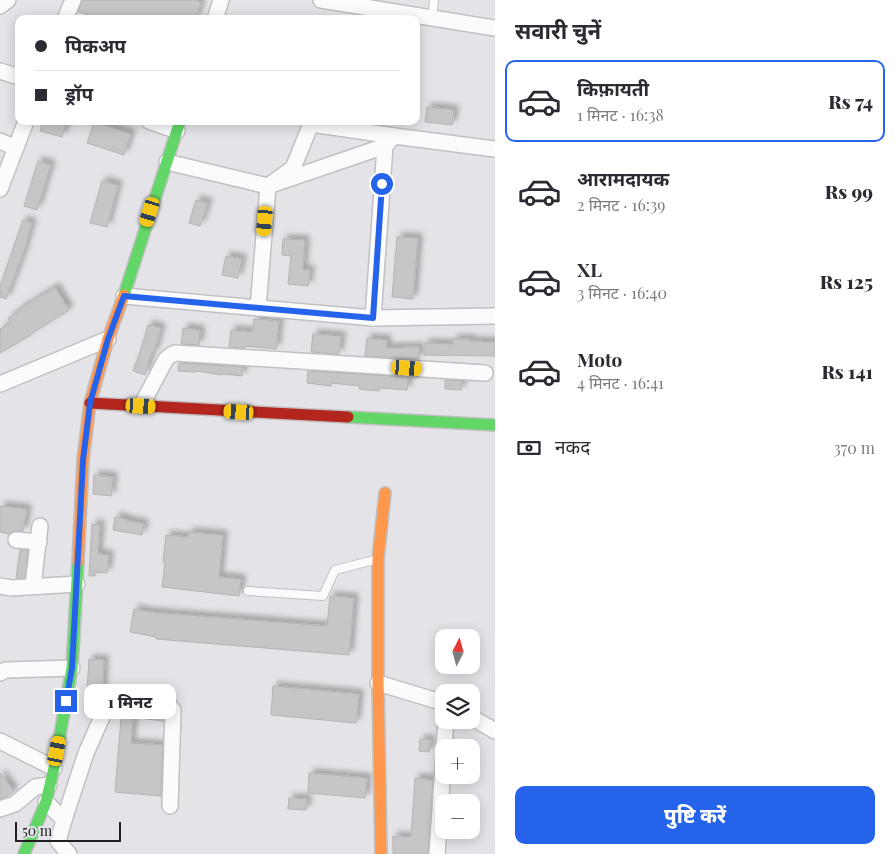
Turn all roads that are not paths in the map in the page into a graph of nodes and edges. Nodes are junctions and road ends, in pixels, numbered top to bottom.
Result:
1 (8, 0) edge
2 (73, 0) edge
3 (221, 0) edge
4 (321, 0) edge
5 (434, 0) edge
6 (0, 6) edge
7 (67, 15) edge
8 (216, 15) edge
9 (414, 15) edge
10 (420, 16) edge
11 (432, 18) junction
12 (495, 28) edge
13 (0, 71) edge
14 (15, 77) edge
15 (25, 125) edge
16 (310, 125) edge
17 (315, 125) edge
18 (178, 126) edge
19 (0, 141) edge
20 (390, 141) junction
21 (16, 148) junction
22 (495, 149) edge
23 (166, 162) junction
24 (268, 186) junction
25 (0, 189) edge
26 (124, 296) junction
27 (258, 308) junction
28 (495, 316) edge
29 (373, 318) junction
30 (108, 339) junction
31 (485, 373) dead end
32 (0, 384) edge
33 (90, 403) junction
34 (141, 406) junction
35 (495, 426) edge
36 (385, 493) dead end
37 (40, 526) dead end
38 (16, 540) dead end
39 (39, 542) junction
40 (378, 559) junction
41 (77, 584) junction
42 (0, 586) edge
43 (33, 586) junction
44 (248, 591) dead end
45 (72, 668) junction
46 (0, 673) edge
47 (378, 682) junction
48 (435, 700) edge
49 (480, 722) edge
50 (495, 731) edge
51 (0, 741) edge
52 (54, 768) junction
53 (442, 784) edge
54 (49, 785) junction
55 (46, 802) junction
56 (170, 806) dead end
57 (0, 809) edge
58 (64, 820) junction
59 (24, 854) edge
60 (69, 854) edge
61 (381, 854) edge
62 (436, 854) edge

1 - 6 street
2 - 7 street
3 - 8 street
4 - 9 street
5 - 11 lane
10 - 11 street
11 - 12 street
13 - 14 street
15 - 21 street
16 - 24 street
17 - 20 street
18 - 23 street
19 - 21 street
20 - 22 street
20 - 24 street
20 - 29 street
21 - 25 street
23 - 24 street
23 - 26 street
24 - 27 street
26 - 27 street
26 - 30 street
27 - 29 street
28 - 29 street
30 - 32 street
30 - 33 street
31 - 34 street
33 - 34 street
33 - 41 street
34 - 35 street
36 - 40 street
37 - 39 street
38 - 39 street
39 - 43 street
40 - 44 lane
40 - 47 street
41 - 43 street
41 - 45 street
42 - 43 street
45 - 46 street
45 - 52 street
47 - 48 street
47 - 61 street
49 - 50 street
51 - 52 street
52 - 54 street
53 - 62 street
54 - 55 street
54 - 57 street
55 - 58 street
55 - 59 street
56 - 58 street
58 - 60 street

